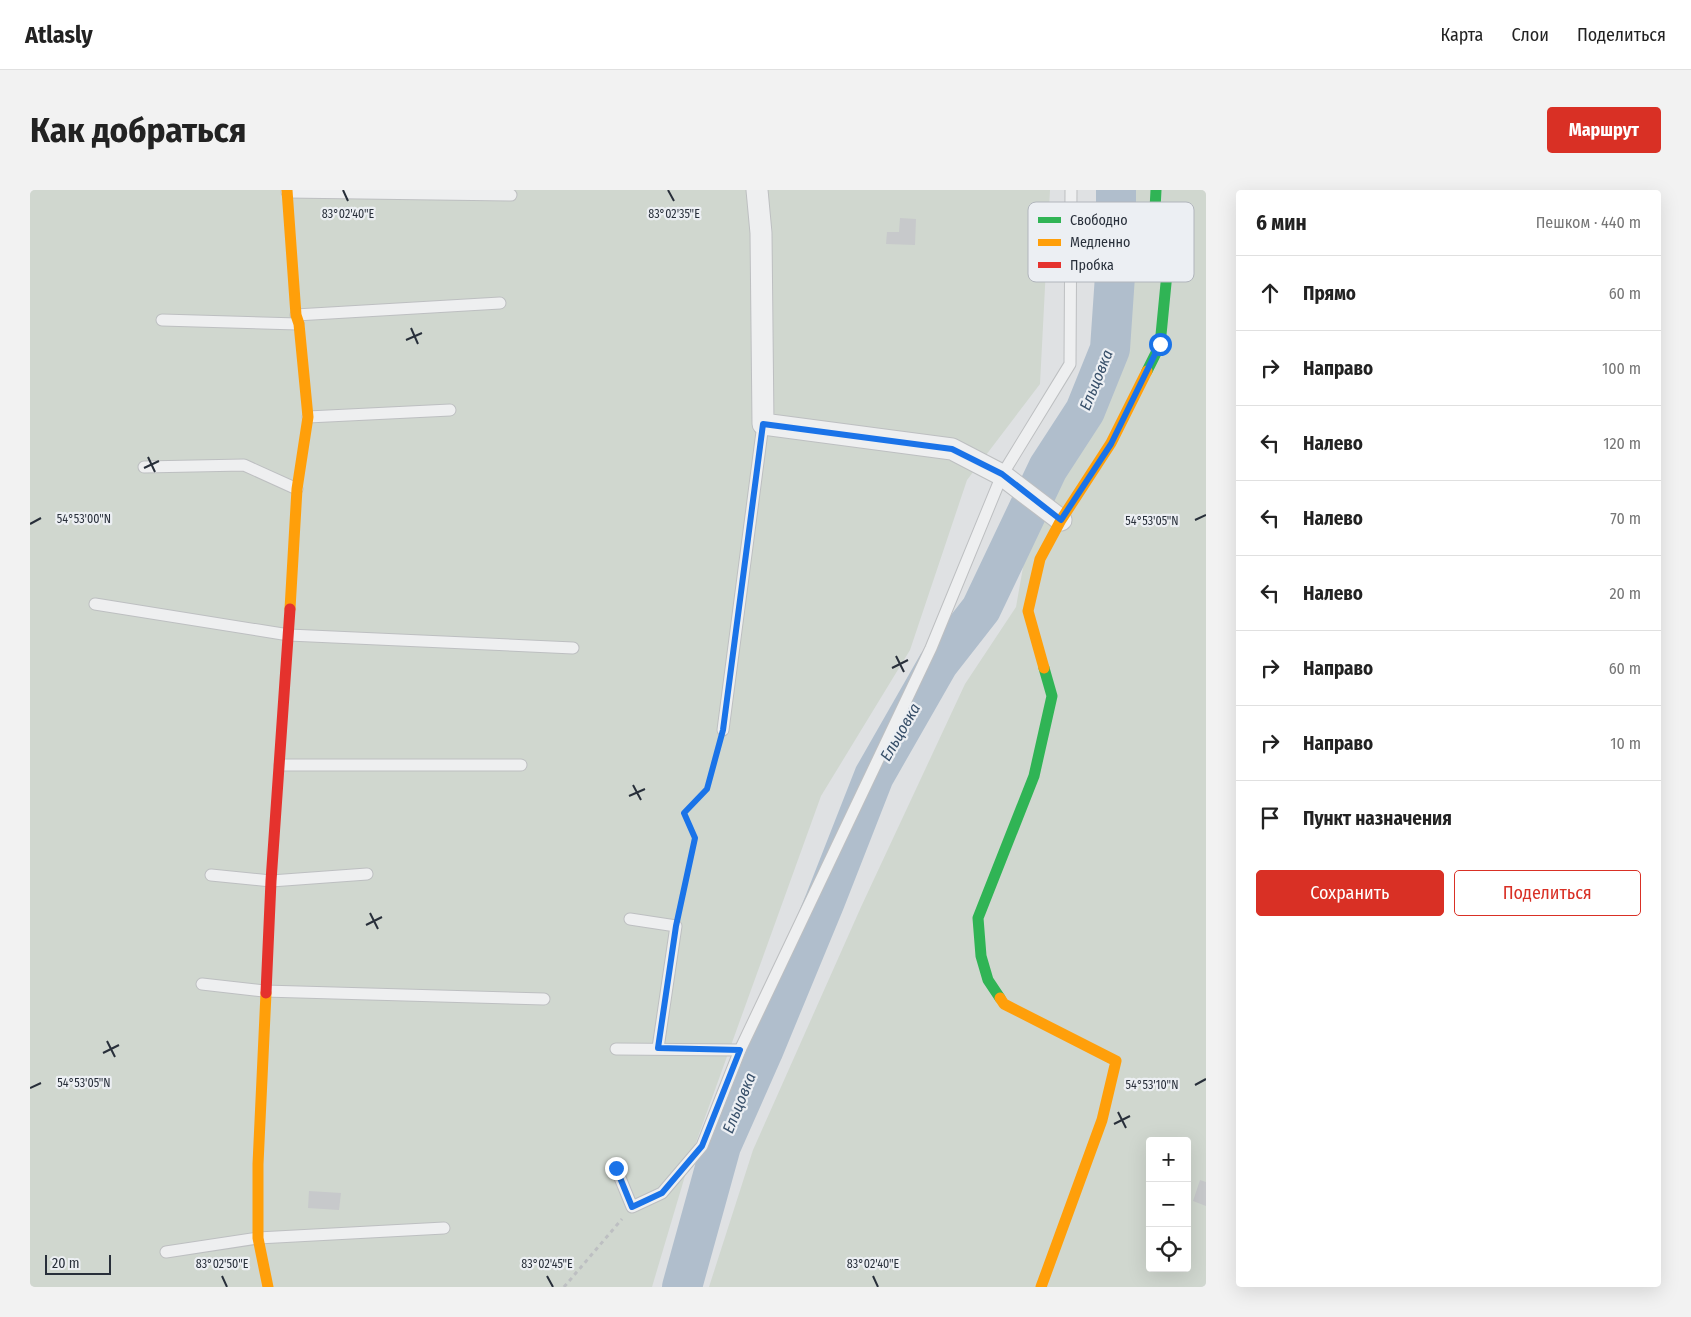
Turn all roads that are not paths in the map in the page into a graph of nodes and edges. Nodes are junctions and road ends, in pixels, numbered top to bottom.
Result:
1 (757, 190) edge
2 (287, 191) edge
3 (511, 195) dead end
4 (1070, 282) edge
5 (1167, 282) edge
6 (500, 303) dead end
7 (162, 320) dead end
8 (298, 320) junction
9 (450, 410) dead end
10 (308, 417) junction
11 (763, 424) junction
12 (144, 467) dead end
13 (1002, 474) junction
14 (297, 489) junction
15 (1061, 520) junction
16 (94, 604) dead end
17 (289, 635) junction
18 (573, 648) dead end
19 (723, 730) road end
20 (280, 765) junction
21 (521, 765) dead end
22 (367, 874) dead end
23 (211, 875) dead end
24 (270, 881) junction
25 (630, 919) dead end
26 (202, 984) dead end
27 (264, 991) junction
28 (544, 999) dead end
29 (658, 1048) junction
30 (616, 1049) dead end
31 (740, 1050) junction
32 (616, 1168) dead end
33 (444, 1228) dead end
34 (258, 1238) junction
35 (166, 1252) dead end
36 (268, 1287) edge
37 (1041, 1287) edge

1 - 11 street
2 - 3 lane
2 - 8 street
4 - 13 lane
5 - 15 street
6 - 8 lane
7 - 8 lane
8 - 10 street
9 - 10 lane
10 - 14 street
11 - 13 street
11 - 19 lane
12 - 14 lane
13 - 15 street
13 - 31 lane
14 - 17 street
15 - 37 street
16 - 17 lane
17 - 18 lane
17 - 20 street
20 - 21 lane
20 - 24 street
22 - 24 lane
23 - 24 lane
24 - 27 street
25 - 29 lane
26 - 27 lane
27 - 28 lane
27 - 34 street
29 - 30 lane
29 - 31 lane
31 - 32 lane
33 - 34 lane
34 - 35 lane
34 - 36 street

